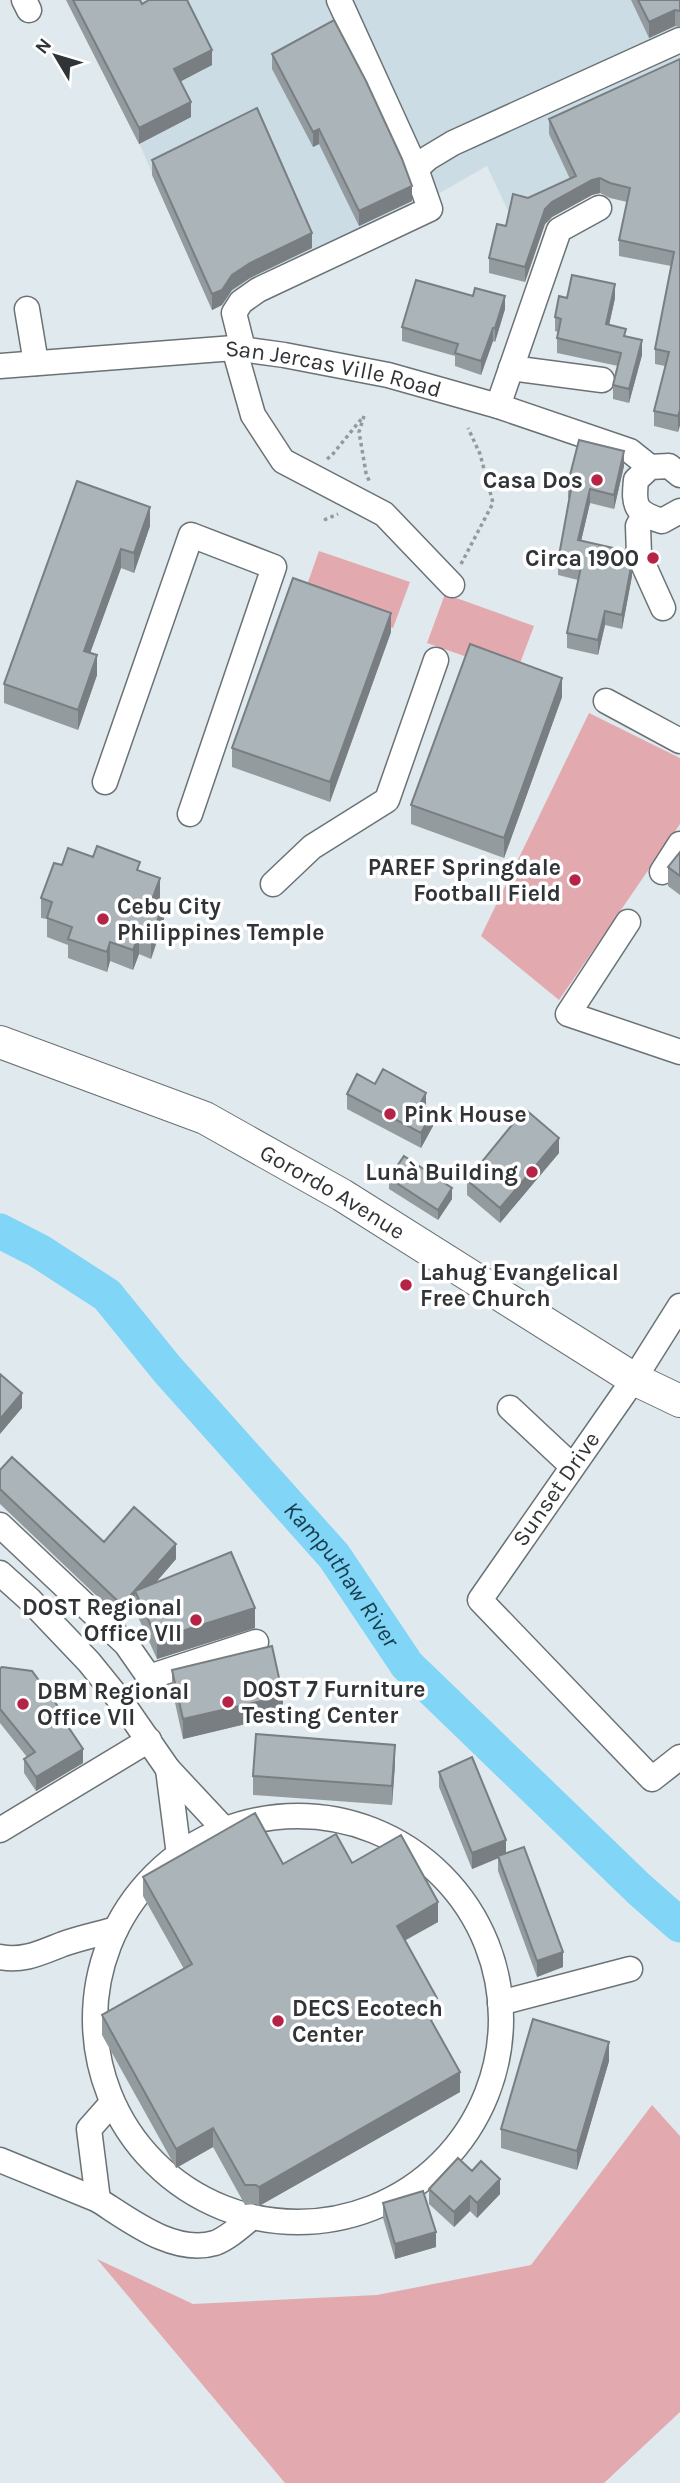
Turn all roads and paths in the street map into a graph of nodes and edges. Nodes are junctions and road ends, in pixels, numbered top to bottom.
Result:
1 (339, 0) edge
2 (680, 40) edge
3 (416, 169) junction
4 (599, 208) dead end
5 (27, 309) dead end
6 (238, 349) junction
7 (36, 363) junction
8 (0, 366) edge
9 (512, 368) junction
10 (602, 380) dead end
11 (498, 406) junction
12 (468, 428) dead end
13 (650, 467) junction
14 (305, 472) junction
15 (680, 475) edge
16 (680, 512) edge
17 (384, 514) junction
18 (644, 515) junction
19 (452, 586) joint
20 (663, 608) dead end
21 (436, 660) dead end
22 (606, 701) dead end
23 (680, 741) edge
24 (105, 782) dead end
25 (190, 814) dead end
26 (680, 844) edge
27 (662, 872) dead end
28 (273, 884) dead end
29 (628, 922) dead end
30 (0, 1042) edge
31 (680, 1052) edge
32 (680, 1306) edge
33 (634, 1379) junction
34 (680, 1401) edge
35 (510, 1408) dead end
36 (572, 1466) junction
37 (0, 1525) edge
38 (0, 1573) edge
39 (256, 1642) dead end
40 (126, 1644) junction
41 (89, 1662) junction
42 (149, 1740) junction
43 (680, 1757) edge
44 (168, 1769) junction
45 (0, 1830) edge
46 (225, 1830) junction
47 (179, 1855) junction
48 (116, 1929) junction
49 (0, 1957) edge
50 (630, 1969) dead end
51 (500, 2003) junction
52 (112, 2103) junction
53 (0, 2160) edge
54 (98, 2200) junction
55 (251, 2218) junction

1 - 3 street
2 - 3 street
3 - 6 street
4 - 9 street
5 - 7 street
6 - 7 street, San Jercas Ville Road
6 - 11 street, San Jercas Ville Road
6 - 14 street
7 - 8 street, San Jercas Ville Road
9 - 10 street
9 - 11 street
11 - 13 street, San Jercas Ville Road
12 - 19 path
13 - 15 street
13 - 18 street
14 - 17 street
14 - 17 path
16 - 18 street
17 - 19 street
18 - 20 street
21 - 28 street
22 - 23 street
24 - 25 street
26 - 27 street
29 - 31 street
30 - 33 main road, Gorordo Avenue
32 - 33 street, Sunset Drive
33 - 34 main road, Gorordo Avenue
33 - 36 street, Sunset Drive
35 - 36 street
36 - 43 street, Sunset Drive
37 - 40 street
38 - 41 street
39 - 40 street
40 - 41 street
41 - 42 street
42 - 44 street
42 - 45 street
44 - 46 street
44 - 47 street
46 - 47 street
46 - 51 street
47 - 48 street
48 - 49 street
48 - 52 street
50 - 51 street
51 - 55 street
52 - 54 street
52 - 55 street
53 - 54 street
54 - 55 street

